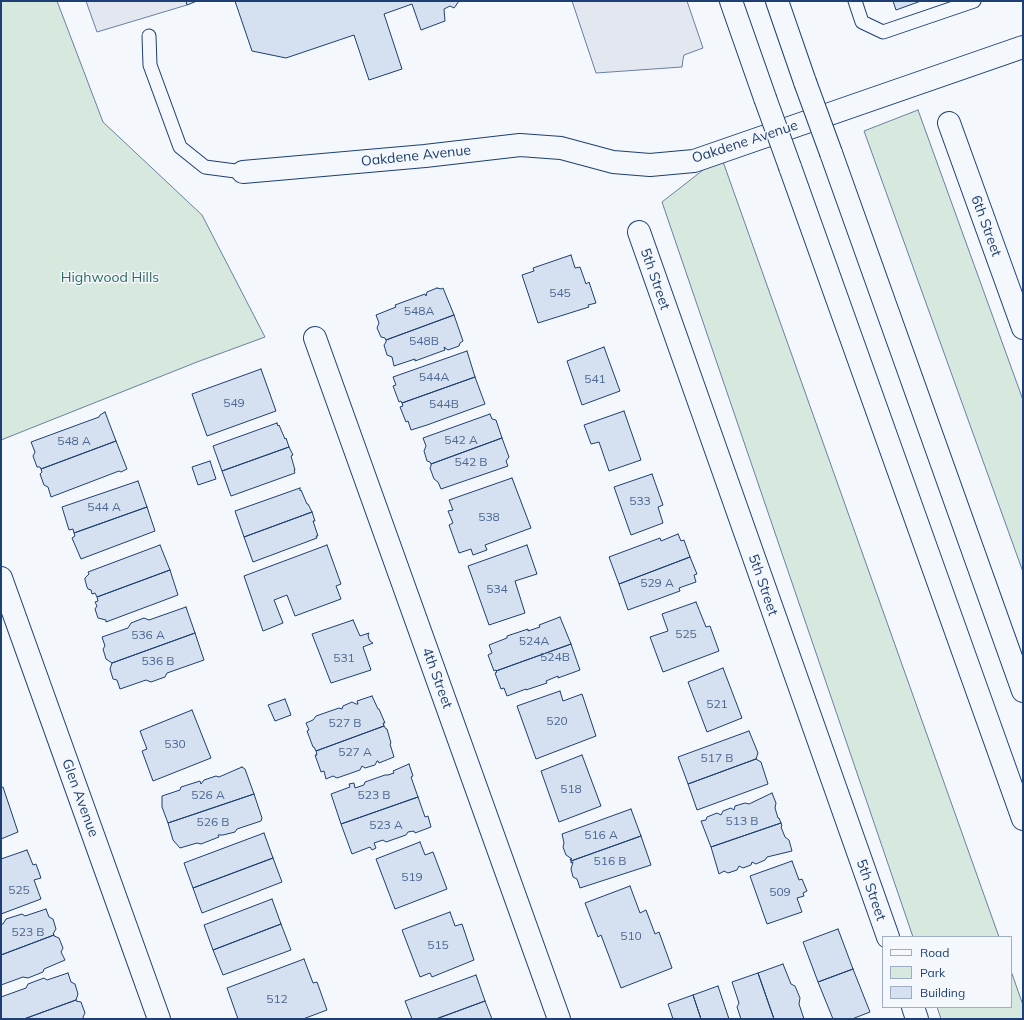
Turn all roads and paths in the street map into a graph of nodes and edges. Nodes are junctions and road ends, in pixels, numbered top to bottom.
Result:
1 (731, 1) edge
2 (777, 1) edge
3 (855, 1) edge
4 (974, 1) edge
5 (148, 36) dead end
6 (1023, 47) edge
7 (949, 123) dead end
8 (243, 172) joint
9 (639, 232) dead end
10 (1023, 328) edge
11 (315, 338) dead end
12 (1, 578) edge
13 (1023, 691) edge
14 (1023, 819) edge
15 (888, 936) edge
16 (913, 1008) edge
17 (159, 1019) edge
18 (559, 1019) edge
19 (917, 1019) edge

1 - 14 main road, bridge
2 - 13 main road, bridge
3 - 4 lane
5 - 8 lane
6 - 8 main road, Oakdene Avenue
7 - 10 main road, 6th Street
9 - 15 main road, 5th Street
11 - 18 main road, 4th Street
12 - 17 main road, Glen Avenue
16 - 19 main road

